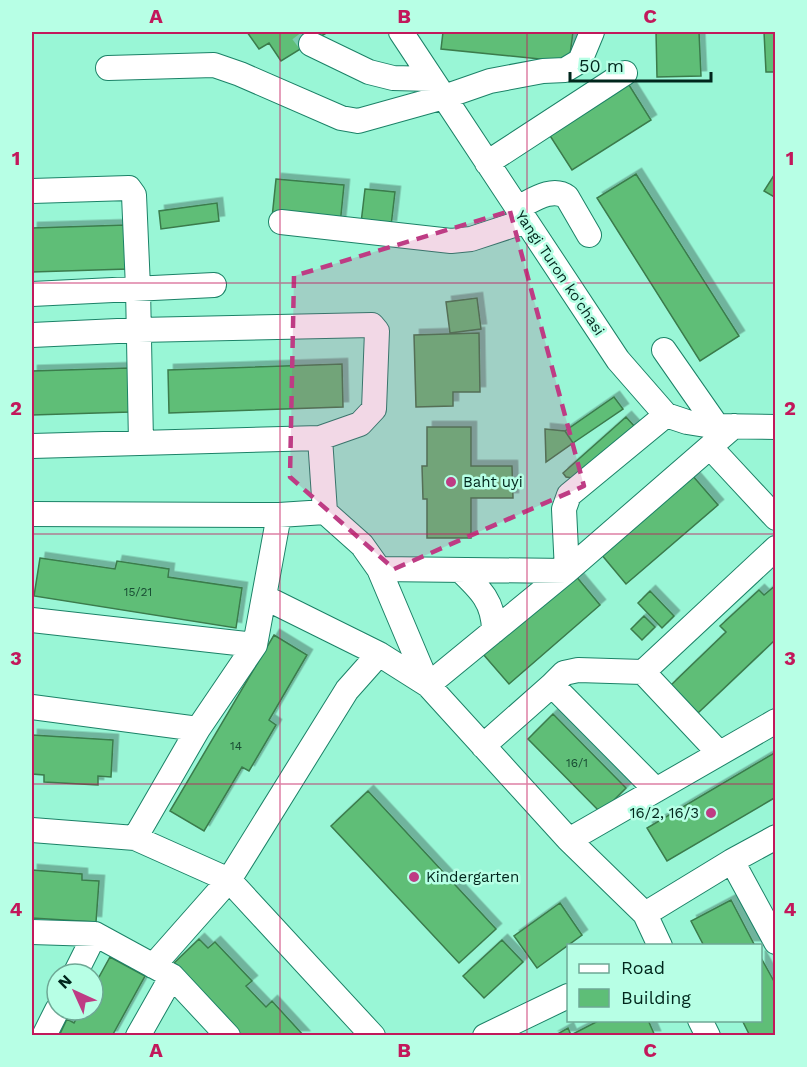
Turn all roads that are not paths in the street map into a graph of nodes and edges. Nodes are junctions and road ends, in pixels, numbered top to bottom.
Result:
1 (401, 32) edge
2 (592, 32) edge
3 (311, 44) tunnel mouth
4 (108, 68) dead end
5 (625, 73) dead end
6 (438, 88) junction
7 (487, 163) junction
8 (32, 191) edge
9 (521, 214) junction
10 (282, 222) dead end
11 (589, 235) dead end
12 (214, 285) dead end
13 (138, 288) junction
14 (32, 294) edge
15 (139, 330) junction
16 (32, 335) edge
17 (664, 350) dead end
18 (666, 415) junction
19 (771, 431) edge
20 (720, 433) junction
21 (320, 438) junction
22 (141, 443) junction
23 (32, 446) edge
24 (325, 512) junction
25 (32, 514) edge
26 (279, 515) junction
27 (776, 518) edge
28 (776, 548) edge
29 (379, 569) junction
30 (460, 570) junction
31 (567, 571) junction
32 (264, 597) junction
33 (32, 620) edge
34 (494, 631) junction
35 (255, 645) junction
36 (379, 654) junction
37 (643, 672) junction
38 (428, 685) junction
39 (552, 685) junction
40 (32, 707) edge
41 (776, 721) edge
42 (198, 729) junction
43 (483, 746) junction
44 (719, 753) junction
45 (656, 790) junction
46 (32, 830) edge
47 (776, 837) edge
48 (135, 838) junction
49 (569, 840) junction
50 (732, 861) junction
51 (229, 880) junction
52 (645, 914) junction
53 (32, 932) edge
54 (95, 934) junction
55 (776, 942) edge
56 (660, 944) edge
57 (81, 962) edge
58 (163, 971) junction
59 (567, 996) edge
60 (138, 1035) edge
61 (228, 1035) edge
62 (373, 1035) edge
63 (485, 1035) edge

1 - 6 street, Yangi Turon ko'chasi
2 - 6 street
3 - 6 street
4 - 6 street
5 - 7 street
6 - 7 street, Yangi Turon ko'chasi
7 - 9 street, Yangi Turon ko'chasi
8 - 13 street
9 - 10 street
9 - 11 street
9 - 18 street, Yangi Turon ko'chasi
12 - 13 street
13 - 14 street
13 - 15 street
15 - 16 street
15 - 21 street
15 - 22 street
17 - 20 street
18 - 20 street
18 - 31 street
19 - 20 street
20 - 27 street
20 - 31 street
21 - 22 street
21 - 24 street
22 - 23 street
24 - 26 street
24 - 29 street
25 - 26 street
26 - 32 street
28 - 37 street
29 - 30 street
29 - 38 street
30 - 31 street
30 - 34 street
31 - 34 street
32 - 35 street
32 - 36 street
33 - 35 street
34 - 38 street
35 - 42 street
36 - 38 street
36 - 51 street
37 - 39 street
37 - 44 street
38 - 43 street
39 - 43 street
39 - 45 street
40 - 42 street
41 - 44 street
42 - 48 street
43 - 49 street
44 - 45 street
45 - 49 street
46 - 48 street
47 - 50 street
48 - 51 street
49 - 52 street
50 - 52 street
50 - 55 street
51 - 58 street
51 - 62 street
52 - 56 street
53 - 54 street
54 - 57 street
54 - 58 street
58 - 60 street
58 - 61 street
59 - 63 street

